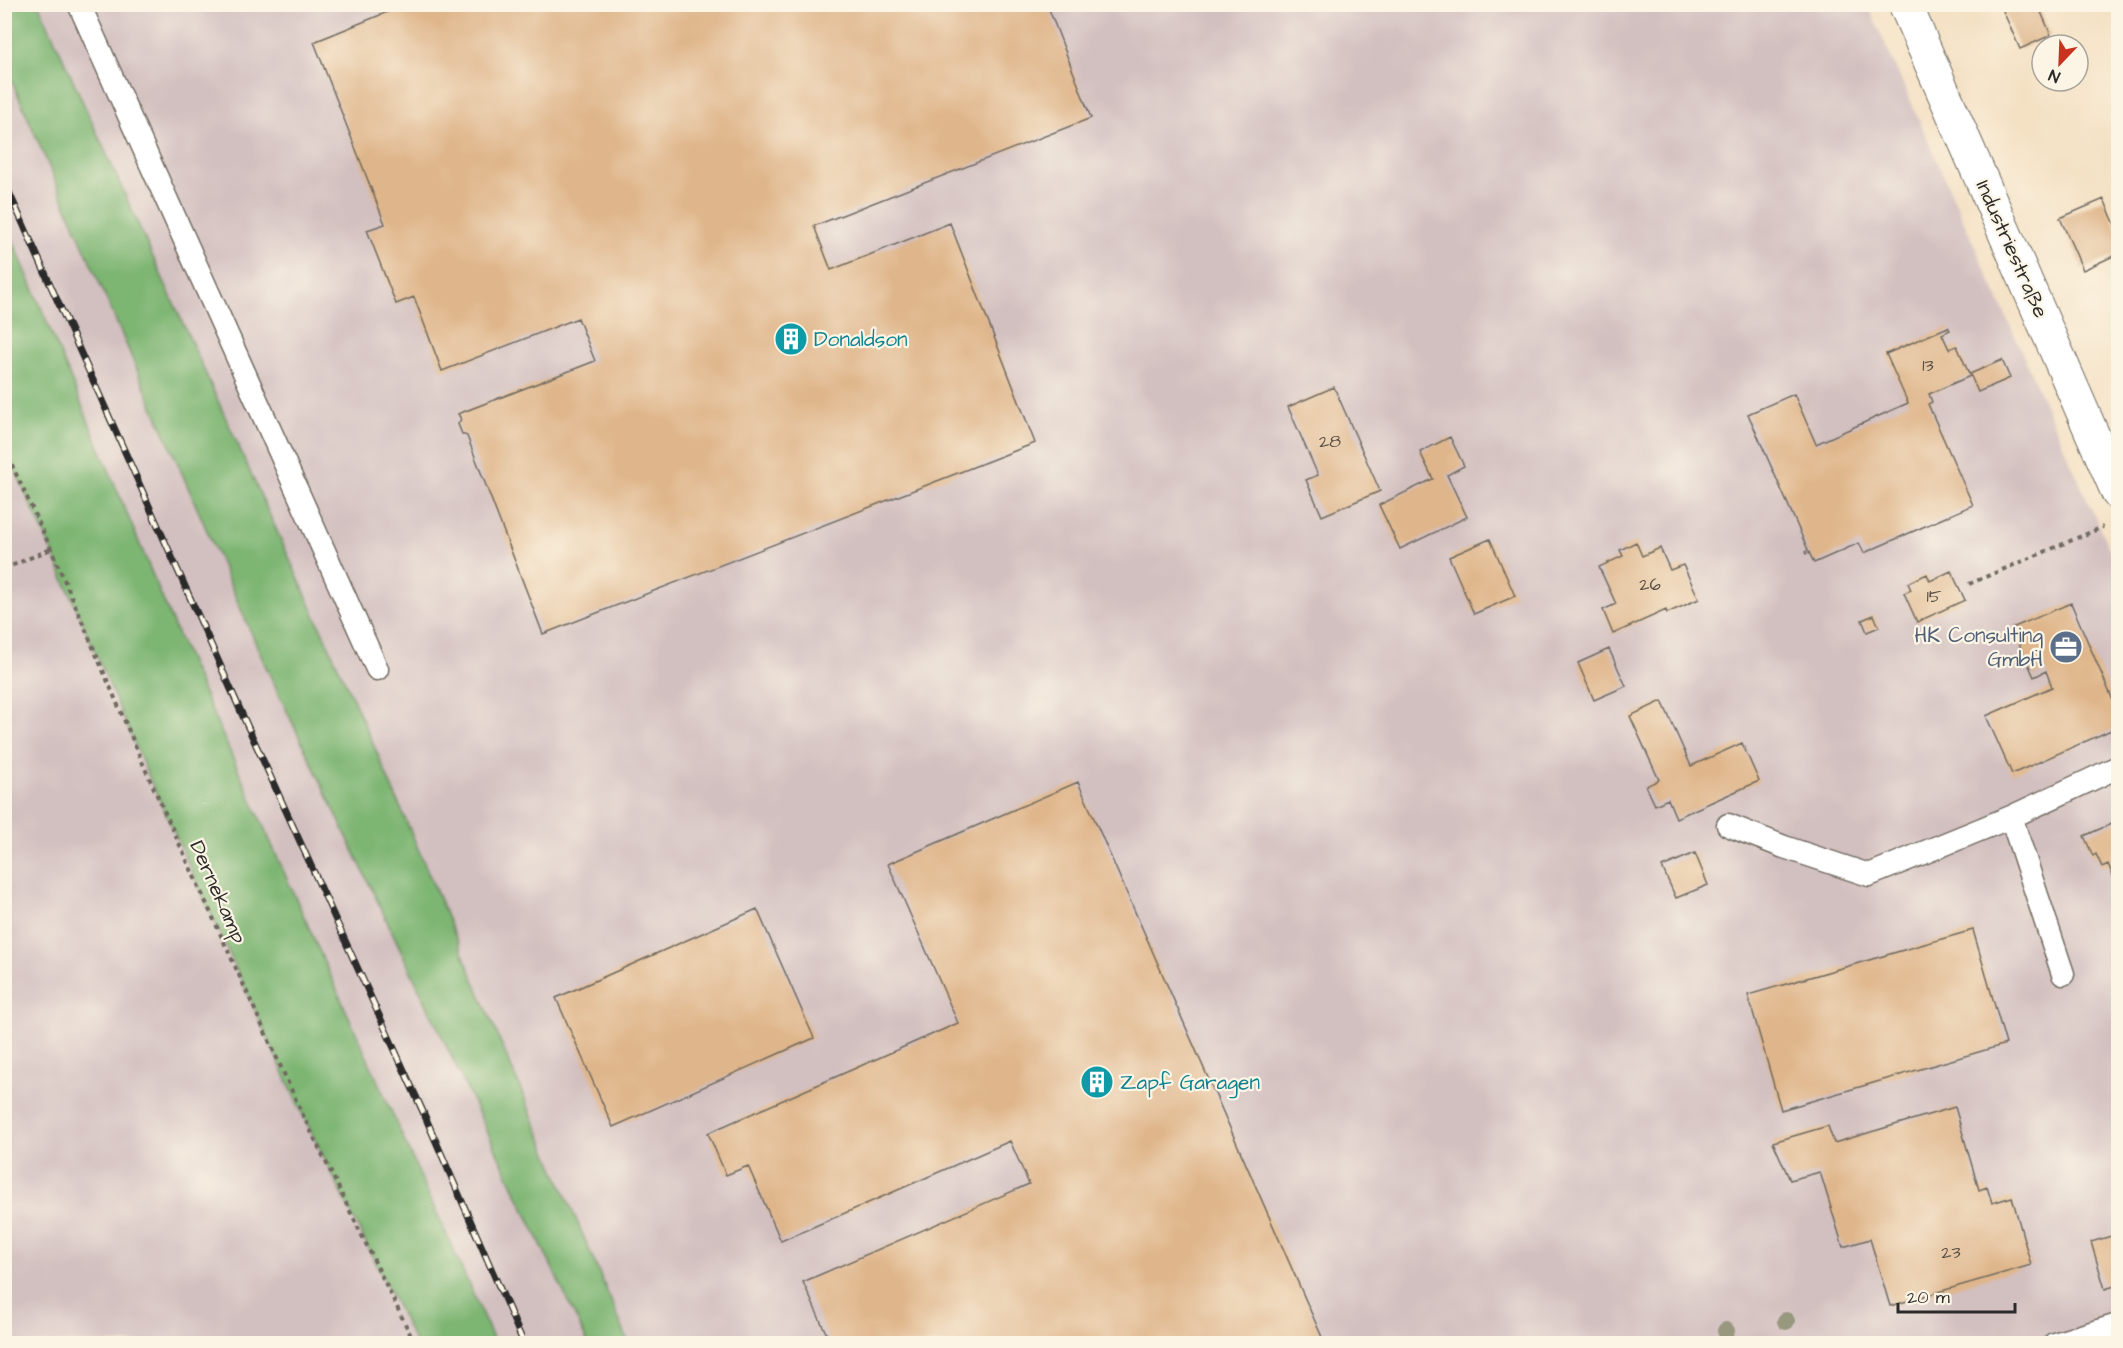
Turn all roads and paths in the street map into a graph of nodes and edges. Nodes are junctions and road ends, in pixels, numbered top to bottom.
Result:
1 (79, 4) edge
2 (1905, 4) edge
3 (4, 448) edge
4 (2118, 494) edge
5 (2108, 525) dead end
6 (51, 549) junction
7 (4, 568) edge
8 (1969, 584) dead end
9 (377, 669) dead end
10 (2118, 766) edge
11 (2012, 817) junction
12 (1728, 825) dead end
13 (2063, 974) dead end
14 (2118, 1325) edge
15 (415, 1344) edge
16 (2054, 1344) edge

1 - 9 lane
2 - 4 street, Industriestraße
3 - 6 path, Dernekamp
5 - 8 path
6 - 7 path
6 - 15 path, Dernekamp
10 - 11 lane
11 - 12 lane
11 - 13 lane
14 - 16 lane

